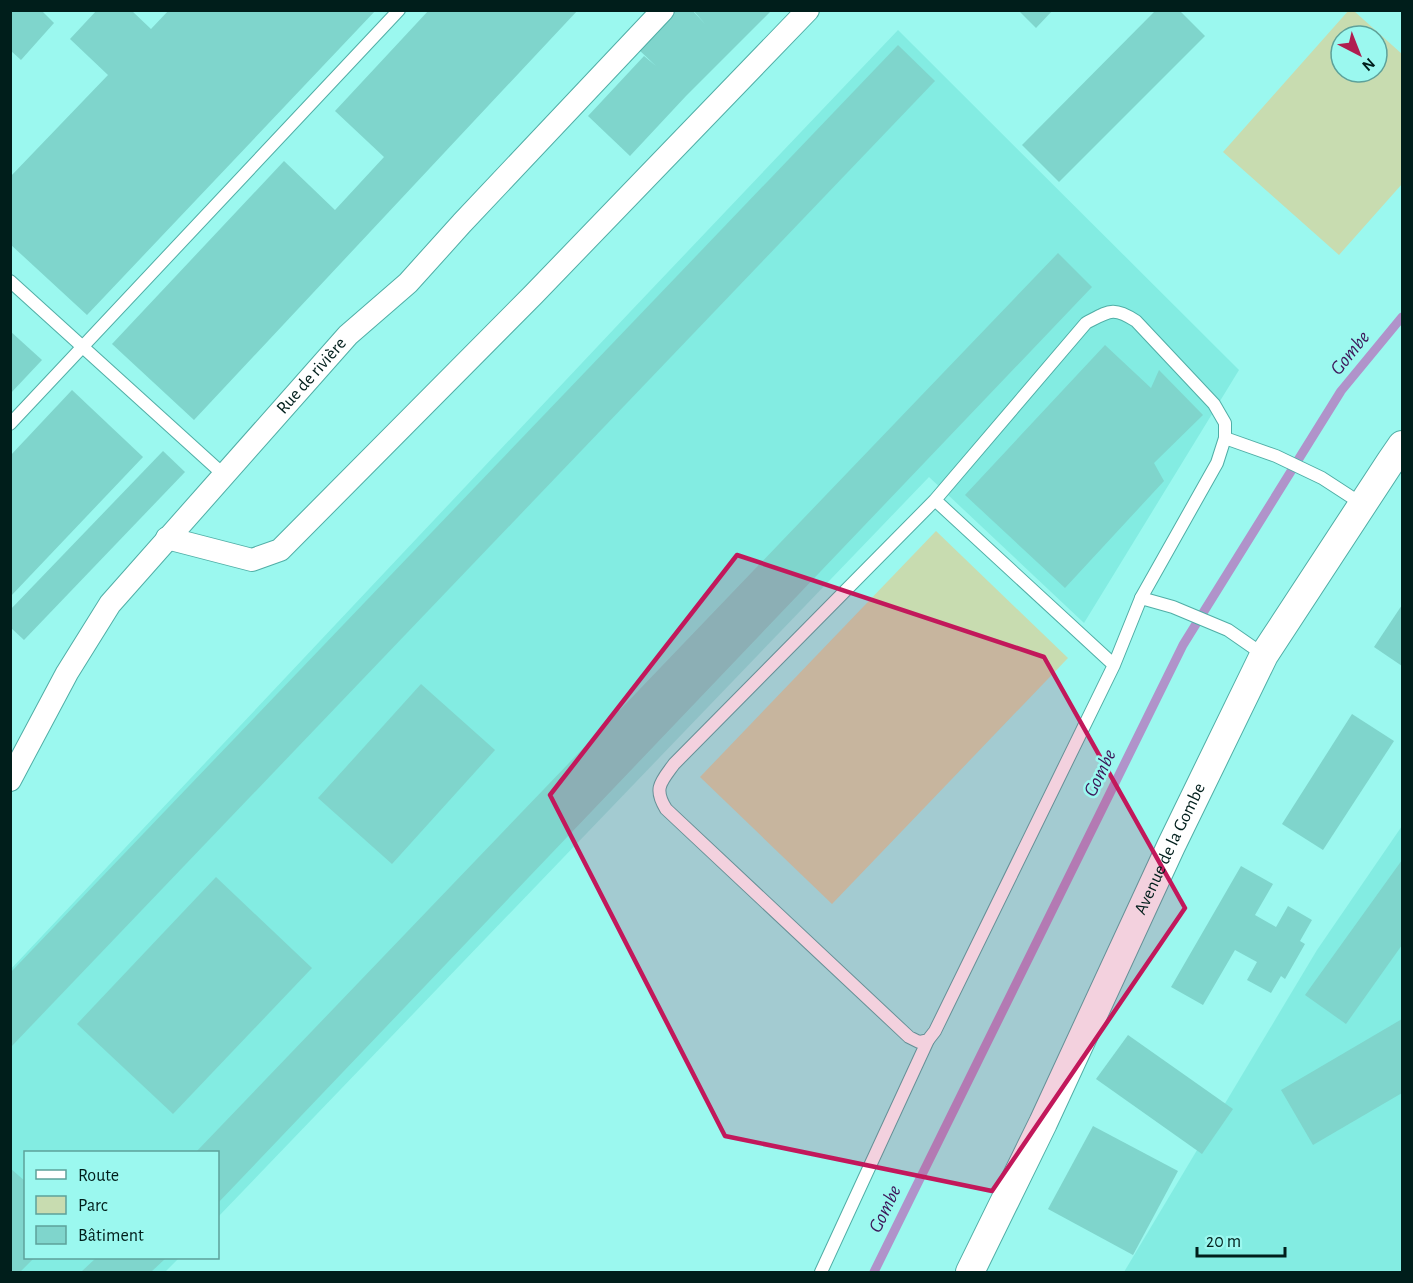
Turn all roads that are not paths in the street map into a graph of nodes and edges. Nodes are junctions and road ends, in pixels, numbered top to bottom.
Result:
1 (399, 10) edge
2 (663, 10) edge
3 (808, 10) edge
4 (10, 281) edge
5 (84, 348) junction
6 (10, 424) edge
7 (1225, 438) junction
8 (1402, 445) edge
9 (224, 475) junction
10 (934, 500) junction
11 (1362, 504) junction
12 (167, 538) junction
13 (1141, 598) junction
14 (1264, 655) junction
15 (1114, 665) junction
16 (10, 780) edge
17 (928, 1040) junction
18 (821, 1272) edge
19 (970, 1272) edge

1 - 5 lane
2 - 9 street, Rue de rivière
3 - 12 street
4 - 5 lane
5 - 6 lane
5 - 9 lane
7 - 10 lane
7 - 11 lane
7 - 13 lane
8 - 11 street, Avenue de la Gombe
9 - 12 street, Rue de rivière
10 - 15 lane
10 - 17 lane
11 - 14 street, Avenue de la Gombe
12 - 16 street, Rue de rivière
13 - 14 lane
13 - 15 lane
14 - 19 street, Avenue de la Gombe
15 - 17 lane
17 - 18 lane

